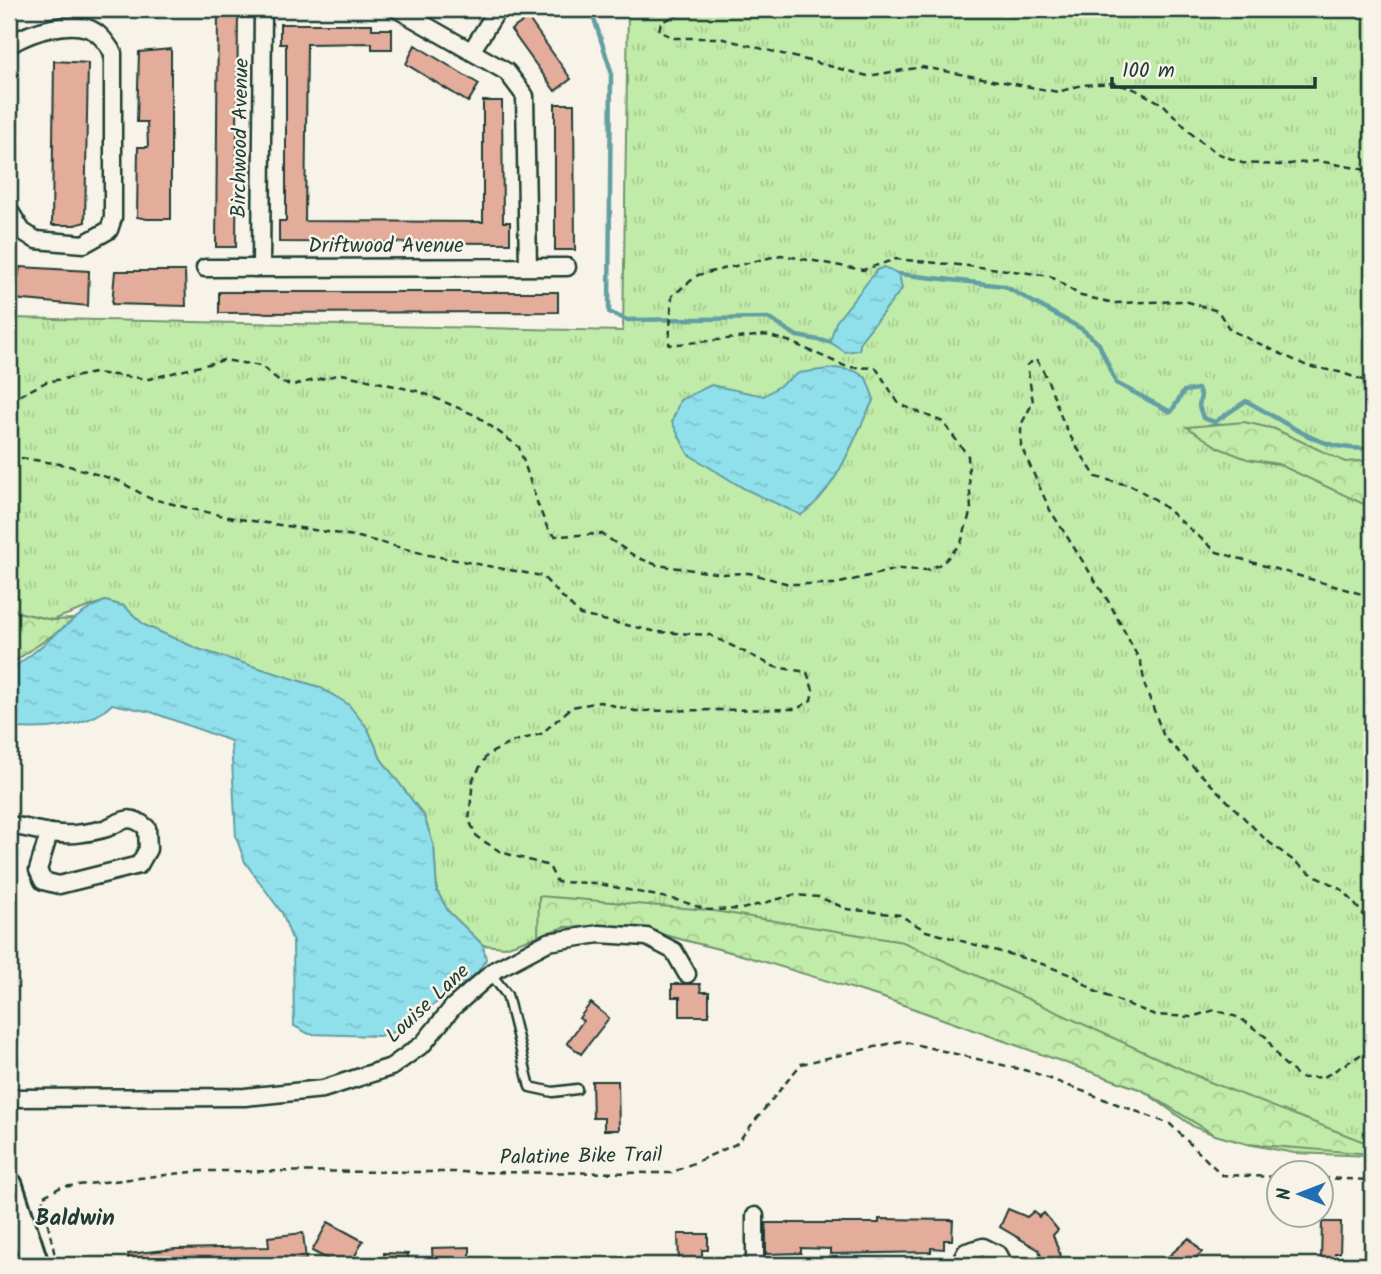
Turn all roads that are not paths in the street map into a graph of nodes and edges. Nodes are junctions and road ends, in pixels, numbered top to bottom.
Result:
1 (263, 9) edge
2 (397, 9) edge
3 (498, 9) edge
4 (9, 45) edge
5 (472, 50) junction
6 (9, 210) edge
7 (528, 267) junction
8 (567, 267) dead end
9 (205, 268) dead end
10 (261, 268) junction
11 (9, 825) edge
12 (49, 834) junction
13 (491, 974) junction
14 (687, 974) dead end
15 (577, 1089) dead end
16 (9, 1098) edge
17 (9, 1186) edge
18 (755, 1216) dead end
19 (35, 1265) edge
20 (755, 1265) edge
21 (958, 1265) edge
22 (1004, 1265) edge

1 - 10 street, Birchwood Avenue
2 - 5 street
3 - 5 street
4 - 6 street
5 - 7 street
7 - 8 street, Driftwood Avenue
7 - 10 street, Driftwood Avenue
9 - 10 street, Driftwood Avenue
11 - 12 street
12 - 12 street
13 - 14 street, Louise Lane
13 - 15 lane
13 - 16 street, Louise Lane
17 - 19 main road
18 - 20 street
21 - 22 street

